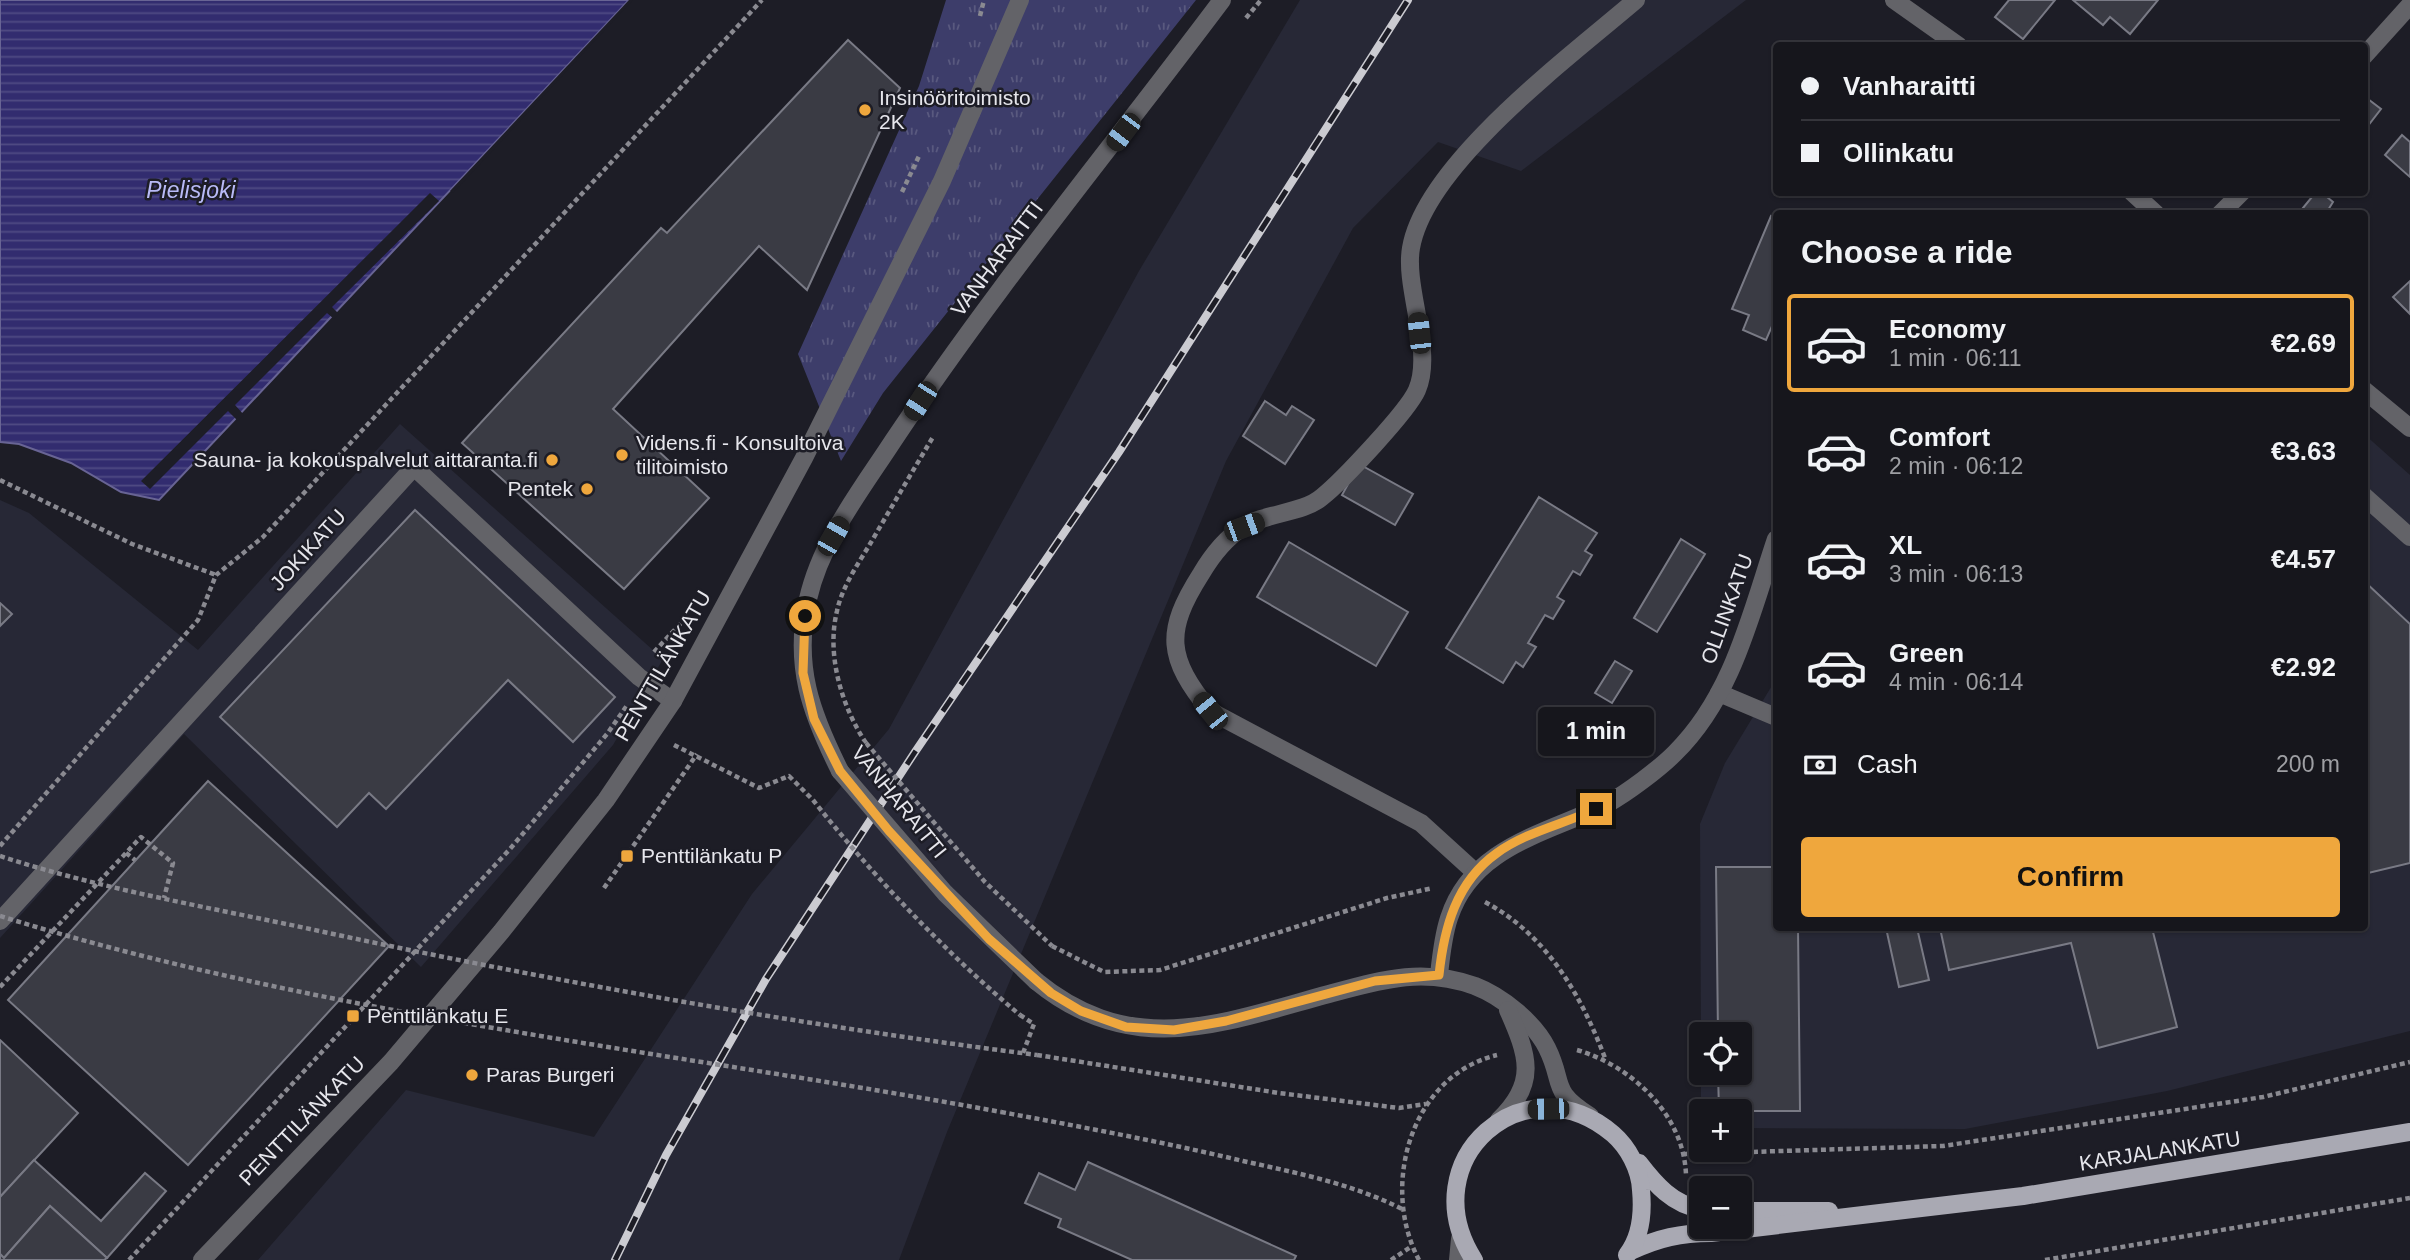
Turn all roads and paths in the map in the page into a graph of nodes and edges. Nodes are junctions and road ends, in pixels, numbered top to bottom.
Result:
1 (762, 0) edge
2 (1020, 0) edge
3 (1222, 0) edge
4 (1261, 0) edge
5 (1636, 0) edge
6 (1894, 0) edge
7 (2410, 5) edge
8 (1244, 22) dead end
9 (1955, 42) edge
10 (2368, 52) edge
11 (2136, 196) edge
12 (2238, 196) edge
13 (2152, 210) edge
14 (2224, 210) edge
15 (2368, 393) edge
16 (2410, 428) edge
17 (934, 435) dead end
18 (0, 480) edge
19 (2368, 500) edge
20 (2410, 537) edge
21 (1773, 547) edge
22 (216, 575) junction
23 (1719, 693) junction
24 (673, 701) junction
25 (1773, 715) edge
26 (0, 846) edge
27 (127, 853) junction
28 (0, 856) edge
29 (135, 860) dead end
30 (163, 868) dead end
31 (1476, 873) junction
32 (170, 875) junction
33 (604, 888) dead end
34 (1462, 891) junction
35 (163, 898) junction
36 (0, 919) edge
37 (1439, 975) junction
38 (0, 987) edge
39 (1506, 1004) junction
40 (1023, 1053) junction
41 (1605, 1058) dead end
42 (2410, 1062) edge
43 (1427, 1104) dead end
44 (1499, 1121) junction
45 (1597, 1121) junction
46 (2410, 1132) edge
47 (1623, 1143) junction
48 (1685, 1154) dead end
49 (2410, 1198) edge
50 (1689, 1207) edge
51 (1752, 1211) edge
52 (1916, 1211) junction
53 (1460, 1239) junction
54 (1412, 1246) junction
55 (1627, 1255) edge
56 (201, 1260) edge
57 (1391, 1260) edge
58 (1419, 1260) edge
59 (1458, 1260) edge
60 (1474, 1260) edge
61 (2045, 1260) edge

1 - 22 path
2 - 24 street, PENTTILÄNKATU
3 - 37 street, VANHARAITTI, bridge
4 - 8 path
5 - 31 street
6 - 9 street
7 - 10 street
11 - 13 street
12 - 14 street
15 - 16 street
17 - 34 path, bridge
18 - 22 path
19 - 20 street
21 - 23 street, OLLINKATU
22 - 26 path
23 - 25 street
23 - 31 street, OLLINKATU
24 - 36 street, JOKIKATU
24 - 56 street, PENTTILÄNKATU
27 - 29 path
27 - 32 path
27 - 38 path
28 - 35 path, bridge
30 - 32 path
31 - 34 street, OLLINKATU
32 - 35 path
33 - 40 path, bridge
34 - 37 street, OLLINKATU
34 - 41 path
35 - 40 path, bridge
36 - 54 path, bridge
37 - 39 street, VANHARAITTI
39 - 44 street
39 - 45 street, VANHARAITTI
40 - 43 path, bridge
42 - 48 path
44 - 45 main road
44 - 53 main road
45 - 47 main road
46 - 52 main road, KARJALANKATU
47 - 50 main road
47 - 55 main road
49 - 61 path
51 - 52 main road, KARJALANKATU
52 - 55 main road, KARJALANKATU
53 - 59 street
53 - 60 main road
54 - 57 path
54 - 58 path

